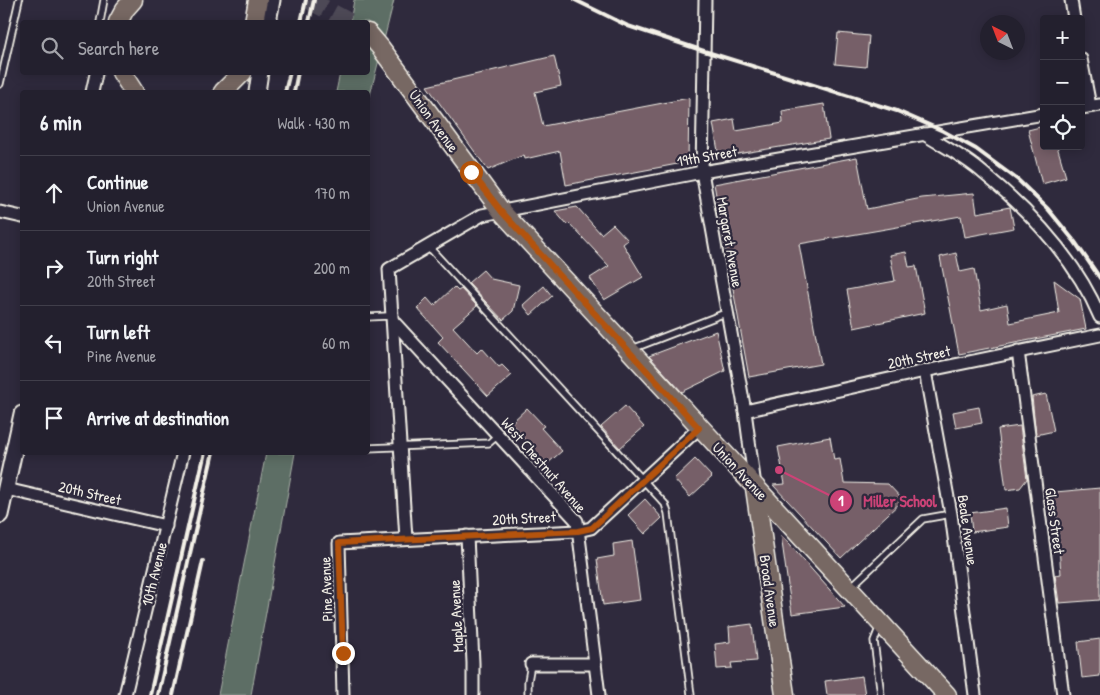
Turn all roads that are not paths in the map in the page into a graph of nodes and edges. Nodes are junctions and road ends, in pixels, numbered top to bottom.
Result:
1 (18, 0) edge
2 (104, 0) edge
3 (133, 0) edge
4 (258, 0) edge
5 (272, 0) edge
6 (705, 0) edge
7 (1071, 0) edge
8 (1073, 15) edge
9 (100, 20) edge
10 (119, 20) edge
11 (254, 20) edge
12 (268, 20) edge
13 (370, 35) edge
14 (1081, 60) edge
15 (96, 75) edge
16 (123, 75) edge
17 (241, 75) edge
18 (244, 75) edge
19 (260, 75) edge
20 (0, 84) edge
21 (92, 90) edge
22 (133, 90) edge
23 (225, 90) edge
24 (241, 90) edge
25 (257, 90) edge
26 (1090, 106) edge
27 (1040, 115) edge
28 (924, 134) junction
29 (702, 172) junction
30 (0, 212) edge
31 (502, 212) junction
32 (20, 217) edge
33 (428, 246) junction
34 (728, 312) junction
35 (370, 317) edge
36 (1100, 317) edge
37 (393, 321) junction
38 (1100, 335) edge
39 (628, 350) junction
40 (1018, 352) junction
41 (924, 371) junction
42 (745, 411) junction
43 (20, 423) edge
44 (699, 428) junction
45 (498, 435) junction
46 (401, 447) junction
47 (370, 448) edge
48 (182, 455) edge
49 (643, 480) junction
50 (755, 488) junction
51 (6, 489) junction
52 (952, 514) junction
53 (0, 515) edge
54 (166, 526) junction
55 (578, 531) junction
56 (467, 536) junction
57 (406, 539) junction
58 (339, 543) joint
59 (849, 590) junction
60 (881, 624) junction
61 (531, 664) joint
62 (595, 664) junction
63 (125, 695) edge
64 (343, 695) edge
65 (472, 695) edge
66 (528, 695) edge
67 (599, 695) edge
68 (691, 695) edge
69 (785, 695) edge
70 (881, 695) edge
71 (947, 695) edge
72 (974, 695) edge
73 (1063, 695) edge

1 - 20 lane
2 - 9 lane
3 - 10 main road
4 - 11 main road
5 - 12 street
6 - 29 street, Margaret Avenue
7 - 8 street
13 - 31 main road, Union Avenue
14 - 26 street
15 - 21 street
16 - 22 main road
17 - 23 main road
18 - 24 main road
19 - 25 street
27 - 28 street, 19th Street
28 - 29 street, 19th Street
28 - 36 street
29 - 31 street, 19th Street
29 - 34 street, Margaret Avenue
30 - 32 street
31 - 33 street, 19th Street
31 - 39 main road, Union Avenue
33 - 37 street, 19th Street
33 - 49 lane
34 - 39 lane
34 - 42 street, Margaret Avenue
35 - 37 lane
37 - 45 street, West Chestnut Avenue
37 - 46 street
38 - 40 street, 20th Street
39 - 44 main road, Union Avenue
40 - 41 street, 20th Street
40 - 73 street, Glass Street
41 - 42 street, 20th Street
41 - 52 street, Beale Avenue
42 - 50 street, Margaret Avenue
43 - 51 street
44 - 49 street, 20th Street
44 - 50 main road, Union Avenue
45 - 46 lane
45 - 55 street, West Chestnut Avenue
46 - 47 lane
46 - 57 street
48 - 54 street, 10th Avenue
49 - 55 street, 20th Street
49 - 68 lane
50 - 59 main road, Union Avenue
50 - 69 main road, Broad Avenue
51 - 53 street
51 - 54 street, 20th Street
52 - 59 lane
52 - 72 street, Beale Avenue
54 - 63 street, 10th Avenue
55 - 56 street, 20th Street
55 - 62 street, West Chestnut Avenue
56 - 57 street, 20th Street
56 - 65 street, Maple Avenue
57 - 58 street, 20th Street
58 - 64 street, Pine Avenue
59 - 60 main road, Union Avenue
60 - 70 lane
60 - 71 main road, Union Avenue
61 - 62 street
61 - 66 lane
62 - 67 street, West Chestnut Avenue

